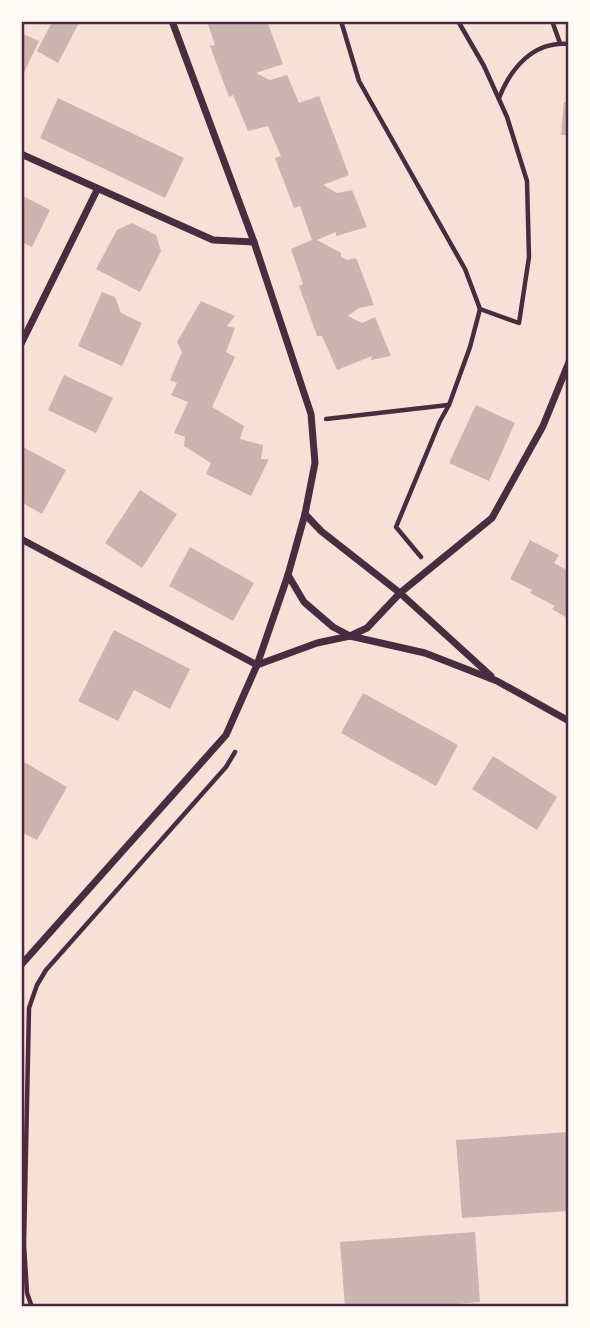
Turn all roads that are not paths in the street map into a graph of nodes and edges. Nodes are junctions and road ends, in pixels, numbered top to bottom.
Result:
1 (172, 21) edge
2 (21, 154) edge
3 (97, 190) junction
4 (254, 242) junction
5 (21, 344) edge
6 (569, 362) edge
7 (306, 514) junction
8 (21, 539) edge
9 (288, 575) junction
10 (400, 593) junction
11 (350, 636) junction
12 (257, 665) junction
13 (497, 681) junction
14 (569, 721) edge
15 (21, 965) edge

1 - 4 street
2 - 3 street
3 - 4 street
3 - 5 street
4 - 7 street
6 - 10 street
7 - 9 street
7 - 10 street
8 - 12 street
9 - 11 street
9 - 12 street
10 - 11 street
10 - 13 street
11 - 12 street
11 - 13 street
12 - 15 street
13 - 14 street

